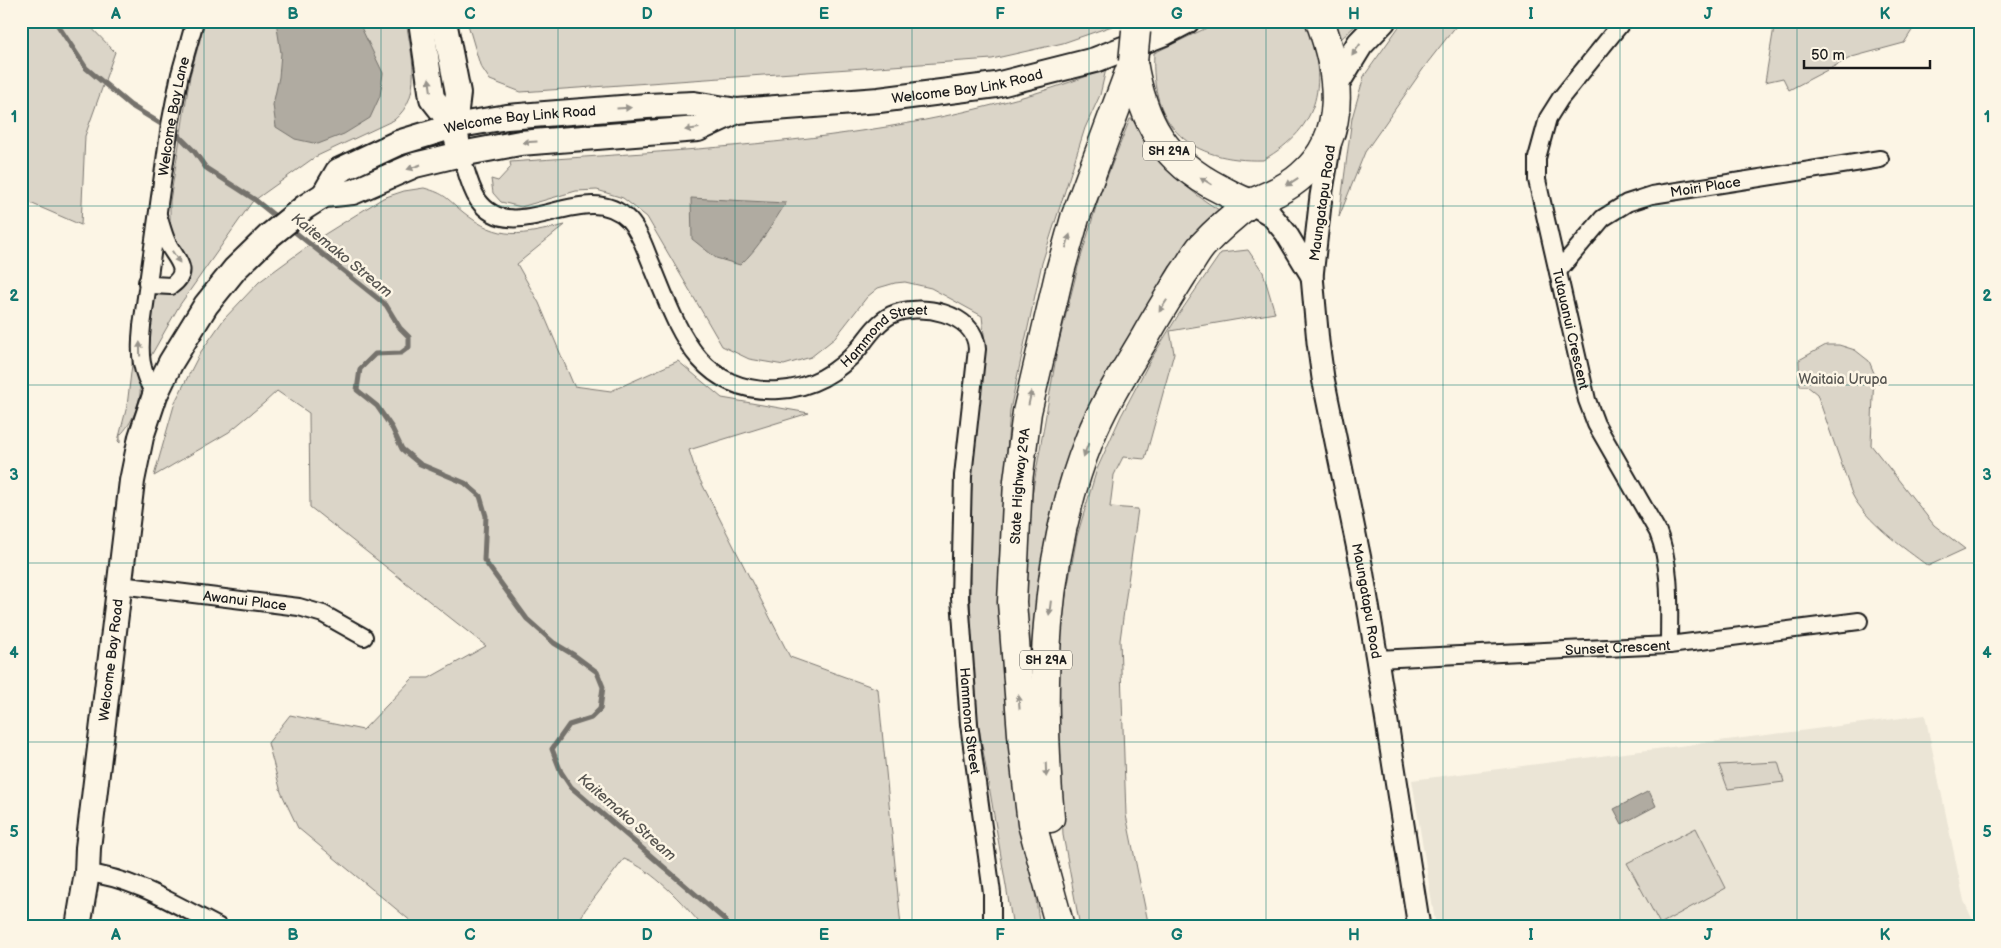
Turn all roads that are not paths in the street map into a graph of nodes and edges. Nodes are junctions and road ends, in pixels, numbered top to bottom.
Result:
1 (195, 21) edge
2 (421, 21) edge
3 (444, 21) edge
4 (1187, 21) edge
5 (1320, 21) edge
6 (1382, 21) edge
7 (1623, 21) edge
8 (1138, 25) edge
9 (1133, 62) junction
10 (1336, 83) junction
11 (737, 111) junction
12 (454, 126) junction
13 (1332, 130) junction
14 (461, 154) junction
15 (1880, 159) dead end
16 (314, 201) junction
17 (1251, 203) junction
18 (157, 213) junction
19 (1558, 271) junction
20 (1312, 276) junction
21 (147, 282) junction
22 (155, 395) junction
23 (120, 585) junction
24 (1859, 621) dead end
25 (364, 637) dead end
26 (1669, 646) junction
27 (1377, 658) junction
28 (87, 873) junction
29 (1059, 924) edge
30 (78, 927) edge
31 (220, 927) edge
32 (992, 927) edge
33 (1420, 927) edge

1 - 18 street, Welcome Bay Lane
12 -> 2 main road
3 - 12 main road
4 - 11 main road, Welcome Bay Link Road
5 - 10 highway, SH 29A
6 -> 10 main road
7 - 19 street, Tutauanui Crescent
8 - 9 highway, SH 29A, bridge
17 -> 9 highway, SH 29A
29 -> 9 highway, State Highway 29A / SH 29A
10 - 13 highway, SH 29A
12 -> 11 main road, Welcome Bay Link Road
11 -> 14 main road, Welcome Bay Link Road
12 - 14 main road
12 - 16 main road, Welcome Bay Link Road
13 -> 17 highway, SH 29A
13 - 20 street, Maungatapu Road
14 -> 16 main road, Welcome Bay Link Road
14 - 32 street, Hammond Street
15 - 19 street, Moiri Place
16 - 22 main road, Welcome Bay Link Road
17 - 20 street, Maungatapu Road
17 -> 29 highway, State Highway 29A / SH 29A
18 - 21 street, Welcome Bay Lane
18 -> 21 street, Welcome Bay Lane
19 - 26 street, Tutauanui Crescent
20 - 27 street, Maungatapu Road
22 -> 21 street, Welcome Bay Lane
22 - 23 main road, Welcome Bay Road
23 - 25 street, Awanui Place
23 - 28 main road, Welcome Bay Road
24 - 26 street, Sunset Crescent
26 - 27 street, Sunset Crescent
27 - 33 street, Maungatapu Road
28 - 30 main road, Welcome Bay Road
28 - 31 street

